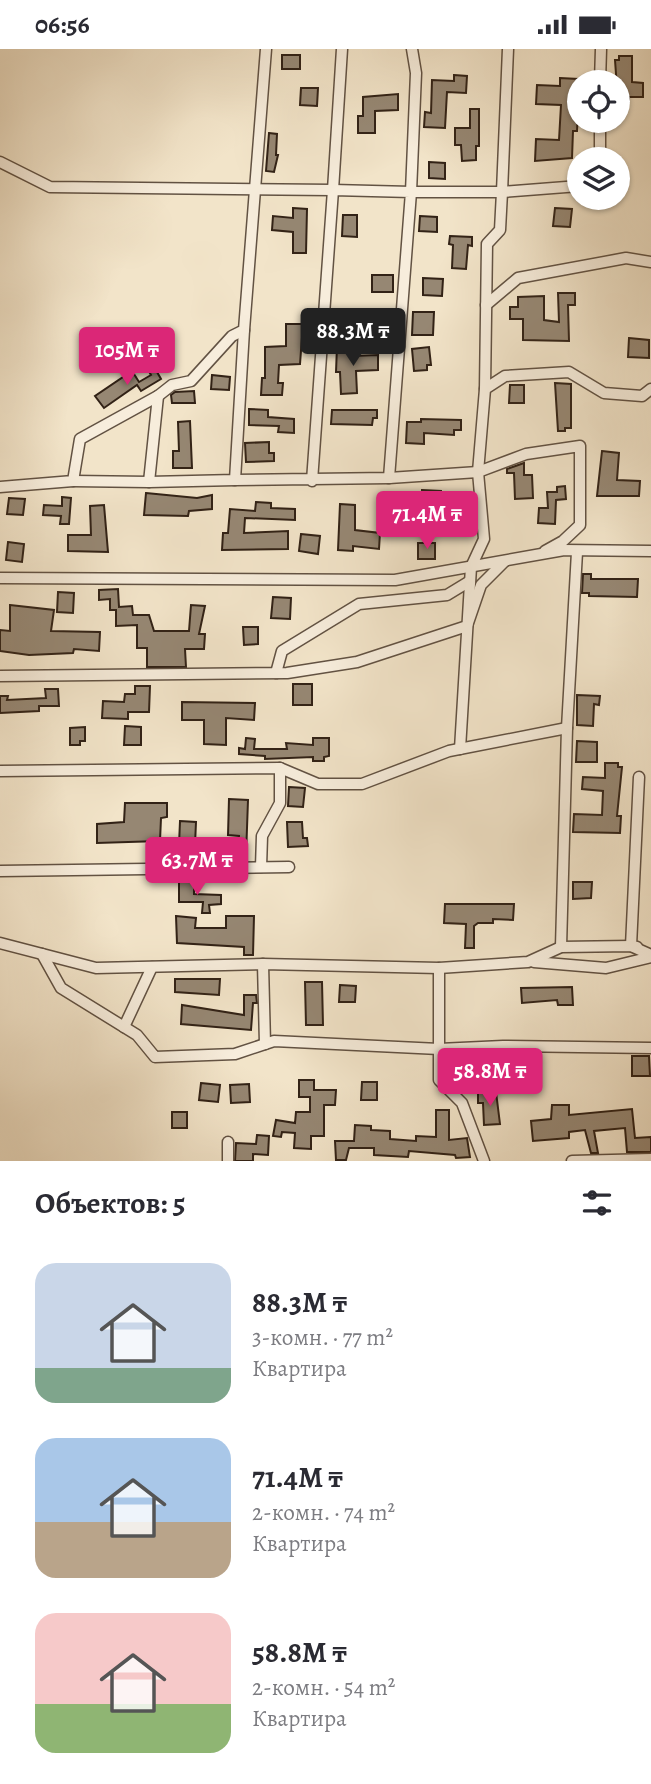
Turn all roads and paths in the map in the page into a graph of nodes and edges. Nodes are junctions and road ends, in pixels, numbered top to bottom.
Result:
1 (266, 49) edge
2 (342, 49) edge
3 (412, 49) edge
4 (508, 49) edge
5 (601, 49) edge
6 (600, 70) edge
7 (0, 162) edge
8 (567, 187) edge
9 (255, 188) junction
10 (333, 190) junction
11 (411, 192) junction
12 (502, 192) junction
13 (651, 262) edge
14 (486, 305) junction
15 (244, 330) junction
16 (485, 389) junction
17 (651, 389) edge
18 (158, 397) junction
19 (478, 472) junction
20 (389, 478) junction
21 (235, 480) junction
22 (73, 481) junction
23 (312, 481) junction
24 (149, 482) junction
25 (0, 487) edge
26 (651, 551) edge
27 (577, 552) junction
28 (536, 555) junction
29 (506, 561) junction
30 (471, 567) junction
31 (0, 578) edge
32 (470, 581) junction
33 (467, 626) junction
34 (276, 673) junction
35 (0, 676) edge
36 (567, 728) junction
37 (460, 749) junction
38 (280, 768) junction
39 (0, 771) edge
40 (639, 777) dead end
41 (261, 867) junction
42 (289, 867) dead end
43 (0, 871) edge
44 (0, 943) edge
45 (631, 946) junction
46 (561, 947) junction
47 (651, 949) edge
48 (41, 954) junction
49 (651, 956) edge
50 (528, 962) junction
51 (263, 964) junction
52 (152, 967) junction
53 (439, 968) junction
54 (124, 1027) junction
55 (265, 1044) junction
56 (651, 1048) edge
57 (439, 1049) junction
58 (228, 1142) dead end
59 (651, 1159) edge
60 (228, 1161) edge
61 (484, 1161) edge
62 (572, 1161) edge

1 - 9 street
2 - 10 street
3 - 11 street
4 - 12 street
5 - 6 street
7 - 9 street
8 - 12 street
9 - 10 street
9 - 15 street
10 - 11 street
10 - 23 street
11 - 12 street
11 - 20 street
12 - 14 street
13 - 14 street
14 - 16 street
15 - 18 street
15 - 21 street
16 - 17 street
16 - 19 street
18 - 22 street
18 - 24 street
19 - 20 street
19 - 28 street
19 - 30 street
20 - 23 street
21 - 23 street
21 - 24 street
22 - 24 street
22 - 25 street
26 - 27 street
27 - 28 street
27 - 36 street
28 - 29 street
29 - 30 street
29 - 33 street
30 - 31 street
30 - 32 street
32 - 33 street
32 - 34 street
33 - 34 street
33 - 37 street
34 - 35 street
36 - 37 street
36 - 46 street
37 - 38 street
38 - 39 street
38 - 41 street
40 - 45 street
41 - 42 street
41 - 43 street
44 - 48 street
45 - 46 street
45 - 47 street
45 - 49 street
46 - 50 street
48 - 52 street
48 - 54 street
49 - 50 street
50 - 53 street
51 - 52 street
51 - 53 street
51 - 55 street
52 - 54 street
53 - 57 street
54 - 55 street
55 - 57 street
56 - 57 street
57 - 61 street
58 - 60 street
59 - 62 street

